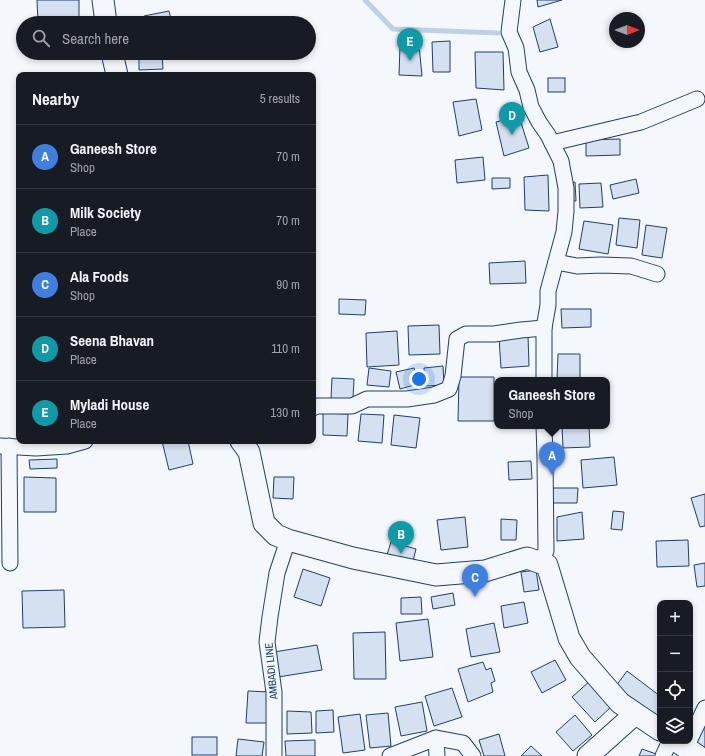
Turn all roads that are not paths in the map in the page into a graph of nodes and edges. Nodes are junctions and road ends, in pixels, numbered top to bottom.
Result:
1 (102, 0) edge
2 (513, 0) edge
3 (105, 16) edge
4 (114, 60) edge
5 (116, 72) edge
6 (697, 99) dead end
7 (552, 143) junction
8 (556, 262) junction
9 (657, 274) dead end
10 (544, 328) junction
11 (544, 377) edge
12 (316, 407) edge
13 (544, 429) edge
14 (74, 444) edge
15 (246, 444) edge
16 (5, 446) edge
17 (288, 540) junction
18 (540, 562) junction
19 (10, 563) dead end
20 (705, 708) edge
21 (635, 714) junction
22 (657, 728) edge
23 (693, 730) edge
24 (436, 738) junction
25 (685, 744) edge
26 (274, 756) edge
27 (390, 756) edge
28 (437, 756) edge
29 (473, 756) edge
30 (588, 756) edge
31 (663, 756) edge

1 - 3 main road
2 - 7 street
4 - 5 main road
6 - 7 street
7 - 8 street
8 - 9 street
8 - 10 street
10 - 11 street
10 - 12 street
13 - 18 street
14 - 16 street
15 - 17 main road
16 - 19 street
17 - 18 main road
17 - 26 street, AMBADI LINE
18 - 21 main road
20 - 23 street
21 - 22 main road
21 - 30 main road
24 - 27 street
24 - 28 street
24 - 29 street
25 - 31 street

